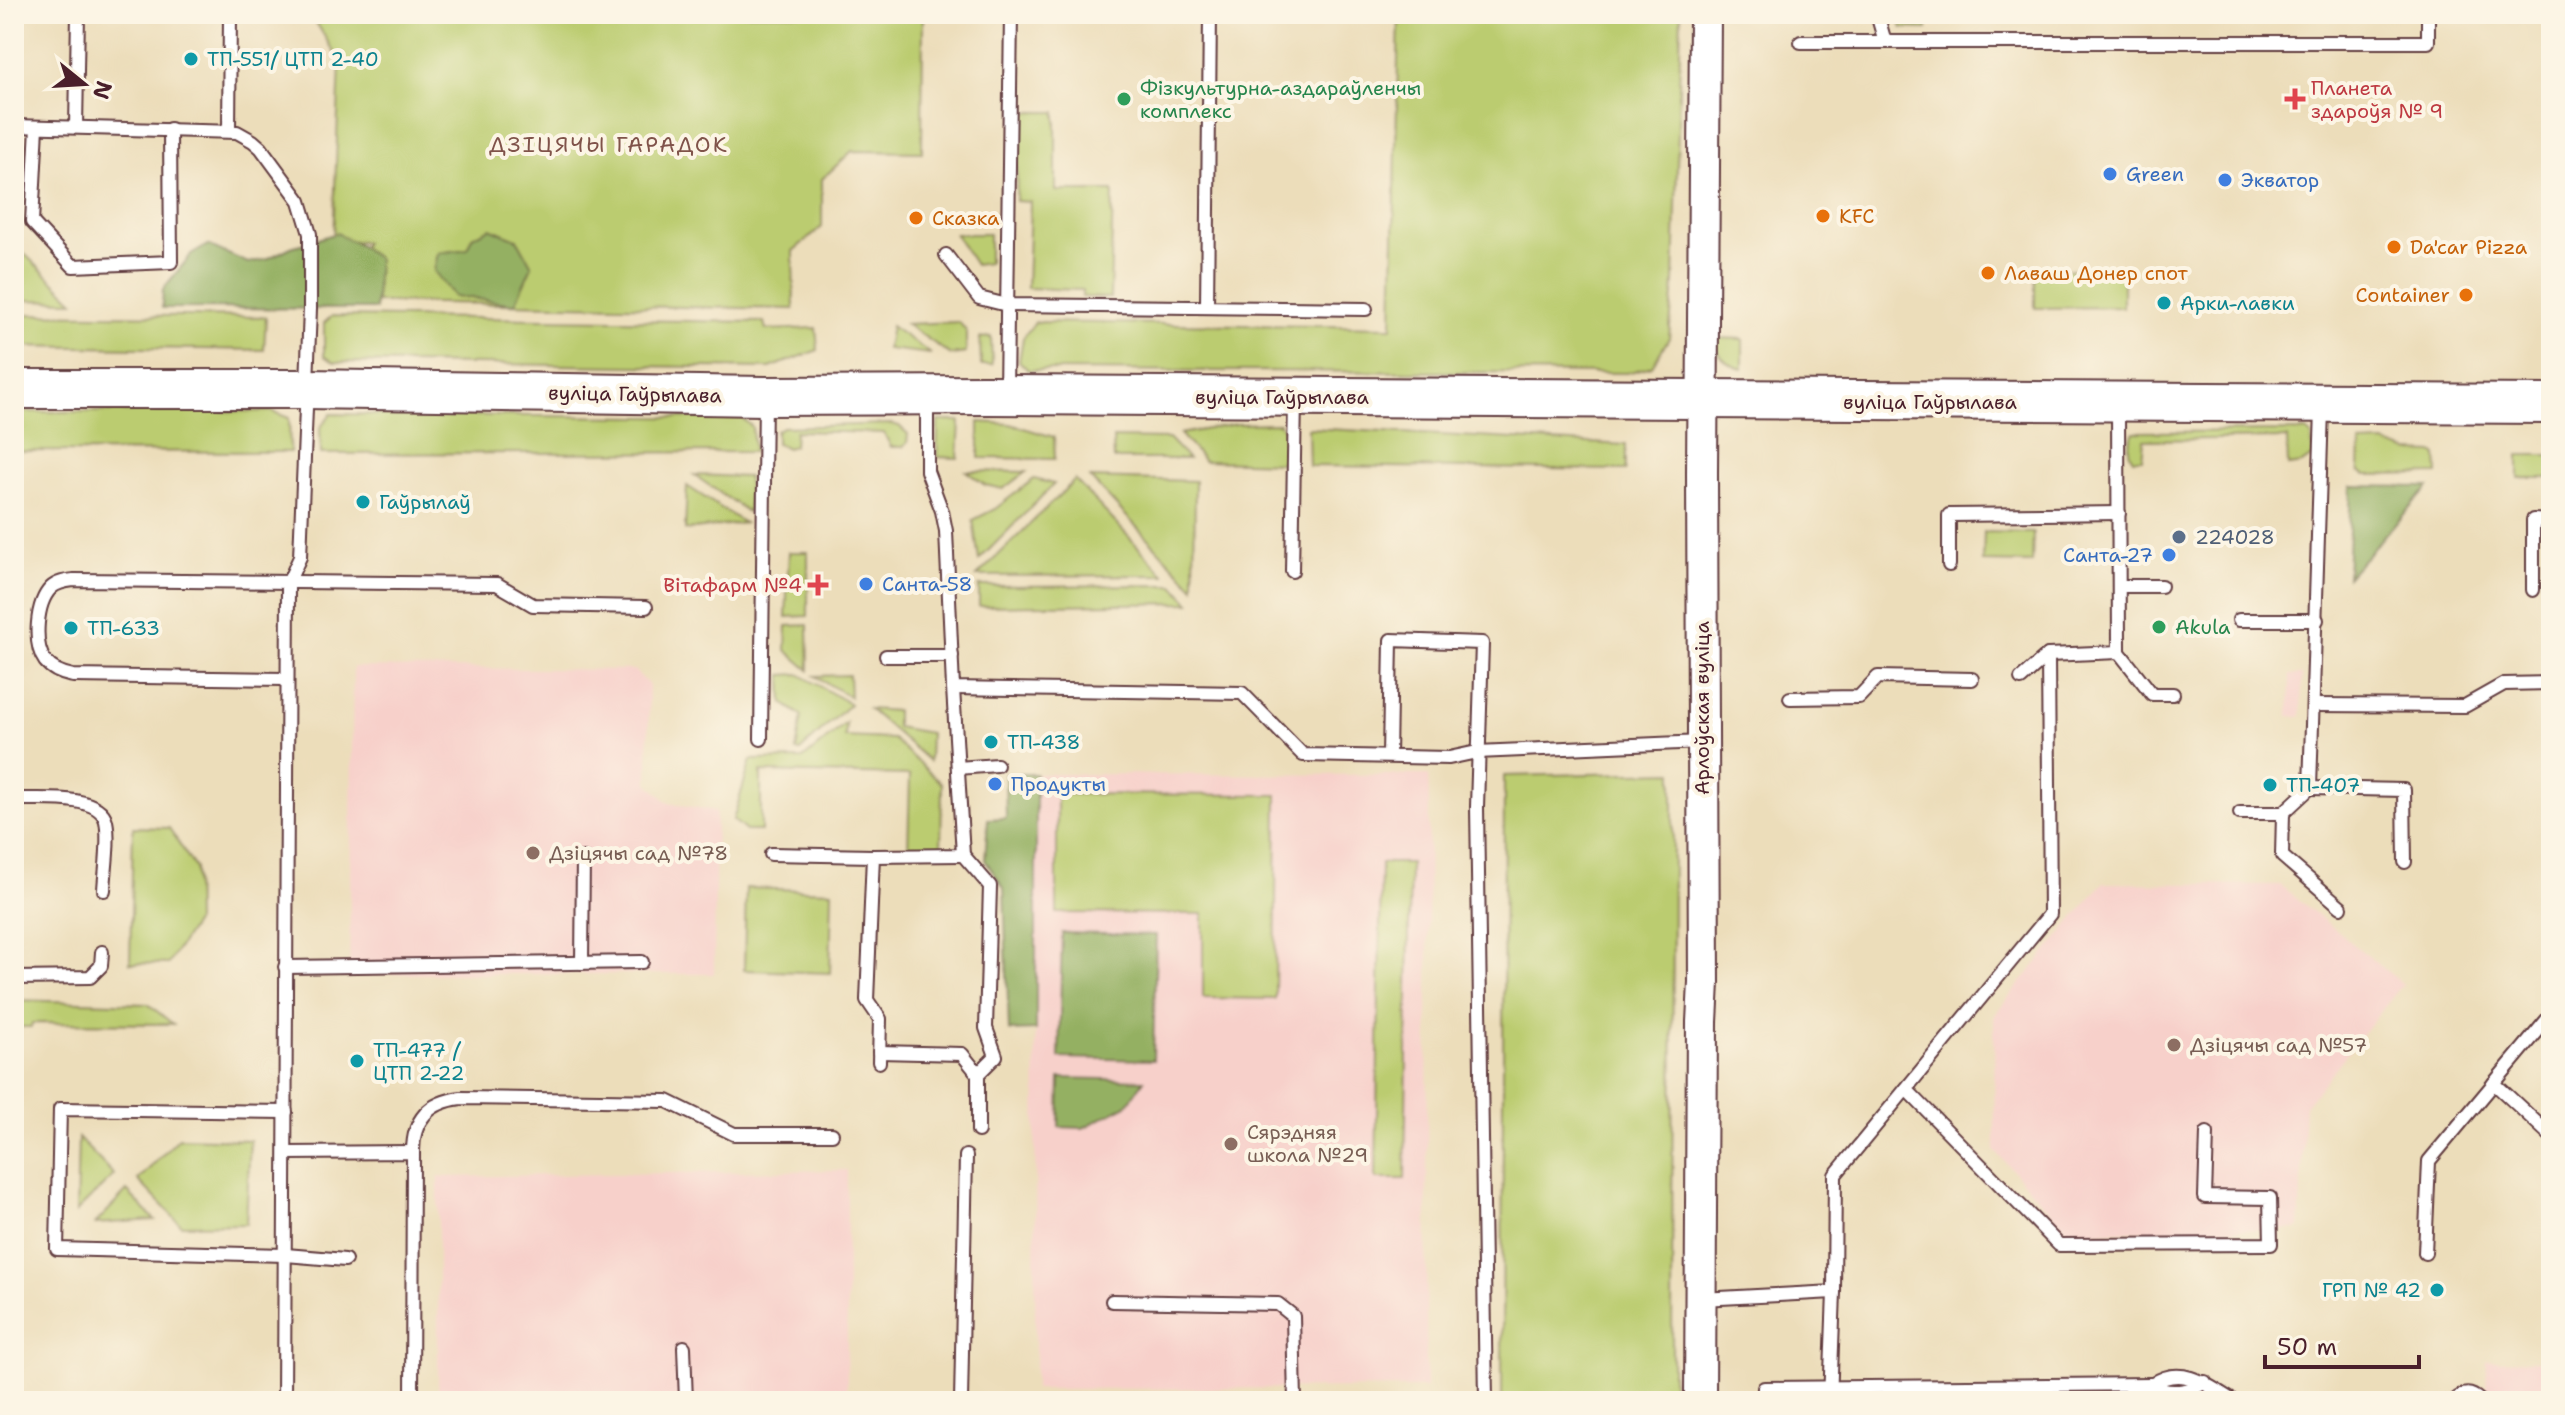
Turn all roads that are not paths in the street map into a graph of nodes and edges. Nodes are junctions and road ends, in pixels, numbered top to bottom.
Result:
1 (78, 14) edge
2 (230, 14) edge
3 (1011, 14) edge
4 (1210, 14) edge
5 (1705, 14) edge
6 (1877, 14) edge
7 (2428, 14) edge
8 (1801, 42) dead end
9 (1885, 42) junction
10 (14, 126) edge
11 (37, 127) junction
12 (76, 127) junction
13 (170, 129) junction
14 (229, 130) junction
15 (946, 255) dead end
16 (1007, 305) junction
17 (1207, 307) junction
18 (1366, 309) dead end
19 (14, 389) edge
20 (306, 389) junction
21 (1006, 395) junction
22 (765, 396) junction
23 (927, 396) junction
24 (1295, 397) junction
25 (1702, 400) junction
26 (2118, 403) junction
27 (2322, 403) junction
28 (2551, 404) edge
29 (2119, 513) junction
30 (2551, 521) edge
31 (1949, 565) dead end
32 (1292, 571) dead end
33 (288, 583) junction
34 (2119, 586) junction
35 (2161, 586) dead end
36 (2533, 590) dead end
37 (646, 607) dead end
38 (2239, 620) dead end
39 (2317, 620) junction
40 (2119, 652) junction
41 (2048, 655) junction
42 (886, 656) dead end
43 (952, 656) junction
44 (286, 679) junction
45 (1972, 679) dead end
46 (2021, 679) dead end
47 (2551, 683) edge
48 (953, 688) junction
49 (2173, 694) dead end
50 (1790, 698) dead end
51 (2314, 705) junction
52 (761, 739) dead end
53 (1702, 742) junction
54 (1477, 752) junction
55 (1389, 756) junction
56 (997, 765) dead end
57 (958, 768) junction
58 (2310, 788) junction
59 (14, 799) edge
60 (2240, 813) dead end
61 (2283, 813) junction
62 (771, 854) dead end
63 (963, 855) junction
64 (873, 856) junction
65 (583, 858) dead end
66 (2405, 862) dead end
67 (104, 890) dead end
68 (2341, 907) dead end
69 (102, 952) dead end
70 (642, 962) dead end
71 (582, 963) junction
72 (285, 967) junction
73 (14, 978) edge
74 (2551, 1015) edge
75 (978, 1074) junction
76 (2494, 1083) junction
77 (1906, 1089) junction
78 (286, 1112) junction
79 (978, 1131) dead end
80 (2207, 1133) dead end
81 (832, 1134) dead end
82 (2551, 1136) edge
83 (413, 1152) junction
84 (286, 1153) junction
85 (966, 1156) dead end
86 (2425, 1253) dead end
87 (286, 1255) junction
88 (345, 1260) dead end
89 (1834, 1292) junction
90 (1701, 1299) junction
91 (1112, 1301) dead end
92 (684, 1347) dead end
93 (1830, 1387) junction
94 (284, 1401) edge
95 (412, 1401) edge
96 (686, 1401) edge
97 (961, 1401) edge
98 (1295, 1401) edge
99 (1486, 1401) edge
100 (1700, 1401) edge
101 (1763, 1401) edge
102 (1830, 1401) edge
103 (2233, 1401) edge
104 (2455, 1401) edge
105 (2480, 1401) edge

1 - 12 lane
2 - 14 lane
3 - 16 lane
4 - 17 lane
5 - 25 street, Арлоўская вуліца
6 - 9 lane
7 - 9 lane
8 - 9 lane
10 - 11 lane
11 - 12 lane
11 - 13 lane
12 - 13 lane
13 - 14 lane
14 - 20 lane
15 - 16 lane
16 - 17 lane
16 - 21 lane
17 - 18 lane
19 - 20 main road, вуліца Гаўрылава
20 - 22 main road, вуліца Гаўрылава
20 - 33 lane
21 - 23 main road, вуліца Гаўрылава
21 - 24 main road, вуліца Гаўрылава
22 - 23 main road, вуліца Гаўрылава
22 - 52 lane
23 - 43 lane
24 - 25 main road, вуліца Гаўрылава
24 - 32 lane
25 - 26 main road, вуліца Гаўрылава
25 - 53 street, Арлоўская вуліца
26 - 27 main road, вуліца Гаўрылава
26 - 29 lane
27 - 28 main road, вуліца Гаўрылава
27 - 39 lane
29 - 31 lane
29 - 34 lane
30 - 36 lane
33 - 37 lane
33 - 44 lane
33 - 44 lane
34 - 35 lane
34 - 40 lane
38 - 39 lane
39 - 51 lane
40 - 41 lane
40 - 49 lane
41 - 46 lane
41 - 77 lane
42 - 43 lane
43 - 48 lane
44 - 72 lane
45 - 50 lane
47 - 51 lane
48 - 55 lane
48 - 57 lane
51 - 58 lane
53 - 54 lane
53 - 90 street, Арлоўская вуліца
54 - 55 lane
54 - 55 lane
54 - 99 lane
56 - 57 lane
57 - 63 lane
58 - 61 lane
58 - 66 lane
59 - 67 lane
60 - 61 lane
61 - 68 lane
62 - 64 lane
63 - 64 lane
63 - 75 lane
64 - 75 lane
65 - 71 lane
69 - 73 lane
70 - 71 lane
71 - 72 lane
72 - 78 lane
74 - 76 lane
75 - 79 lane
76 - 82 lane
76 - 86 lane
77 - 80 lane
77 - 89 lane
78 - 84 lane
78 - 87 lane
81 - 83 lane
83 - 84 lane
83 - 95 lane
84 - 87 lane
85 - 97 lane
87 - 88 lane
87 - 94 lane
89 - 90 lane
89 - 93 lane
90 - 100 street, Арлоўская вуліца
91 - 98 lane
92 - 96 lane
93 - 101 lane
93 - 102 lane
93 - 103 lane
104 - 105 lane

